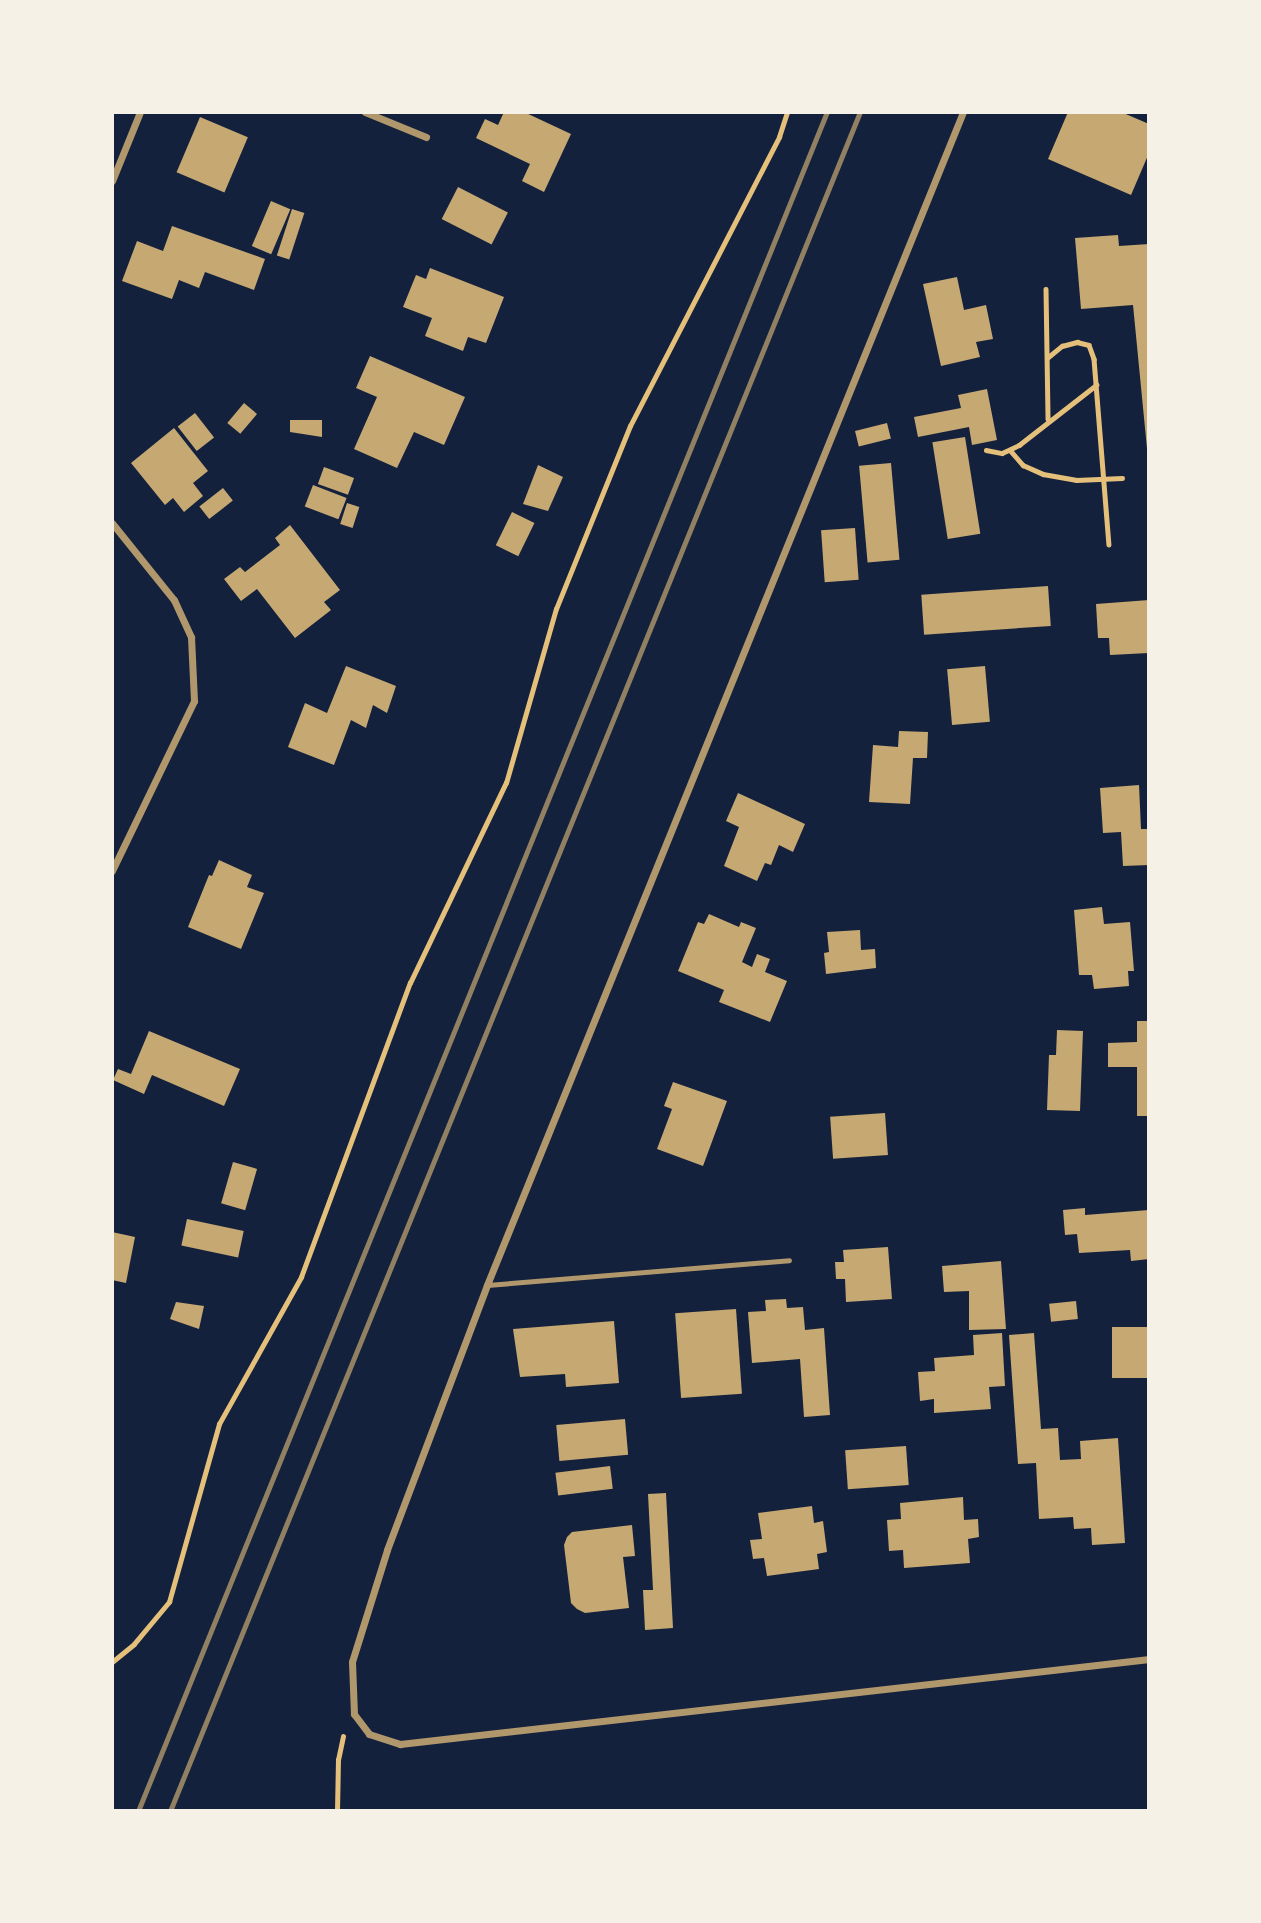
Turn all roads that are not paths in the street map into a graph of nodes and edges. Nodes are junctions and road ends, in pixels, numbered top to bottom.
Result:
1 (140, 112) edge
2 (365, 112) edge
3 (963, 112) edge
4 (426, 137) dead end
5 (112, 181) edge
6 (112, 523) edge
7 (112, 871) edge
8 (789, 1260) dead end
9 (487, 1285) junction
10 (1149, 1659) edge

1 - 5 street
2 - 4 street
3 - 9 street
6 - 7 street
8 - 9 lane
9 - 10 street

